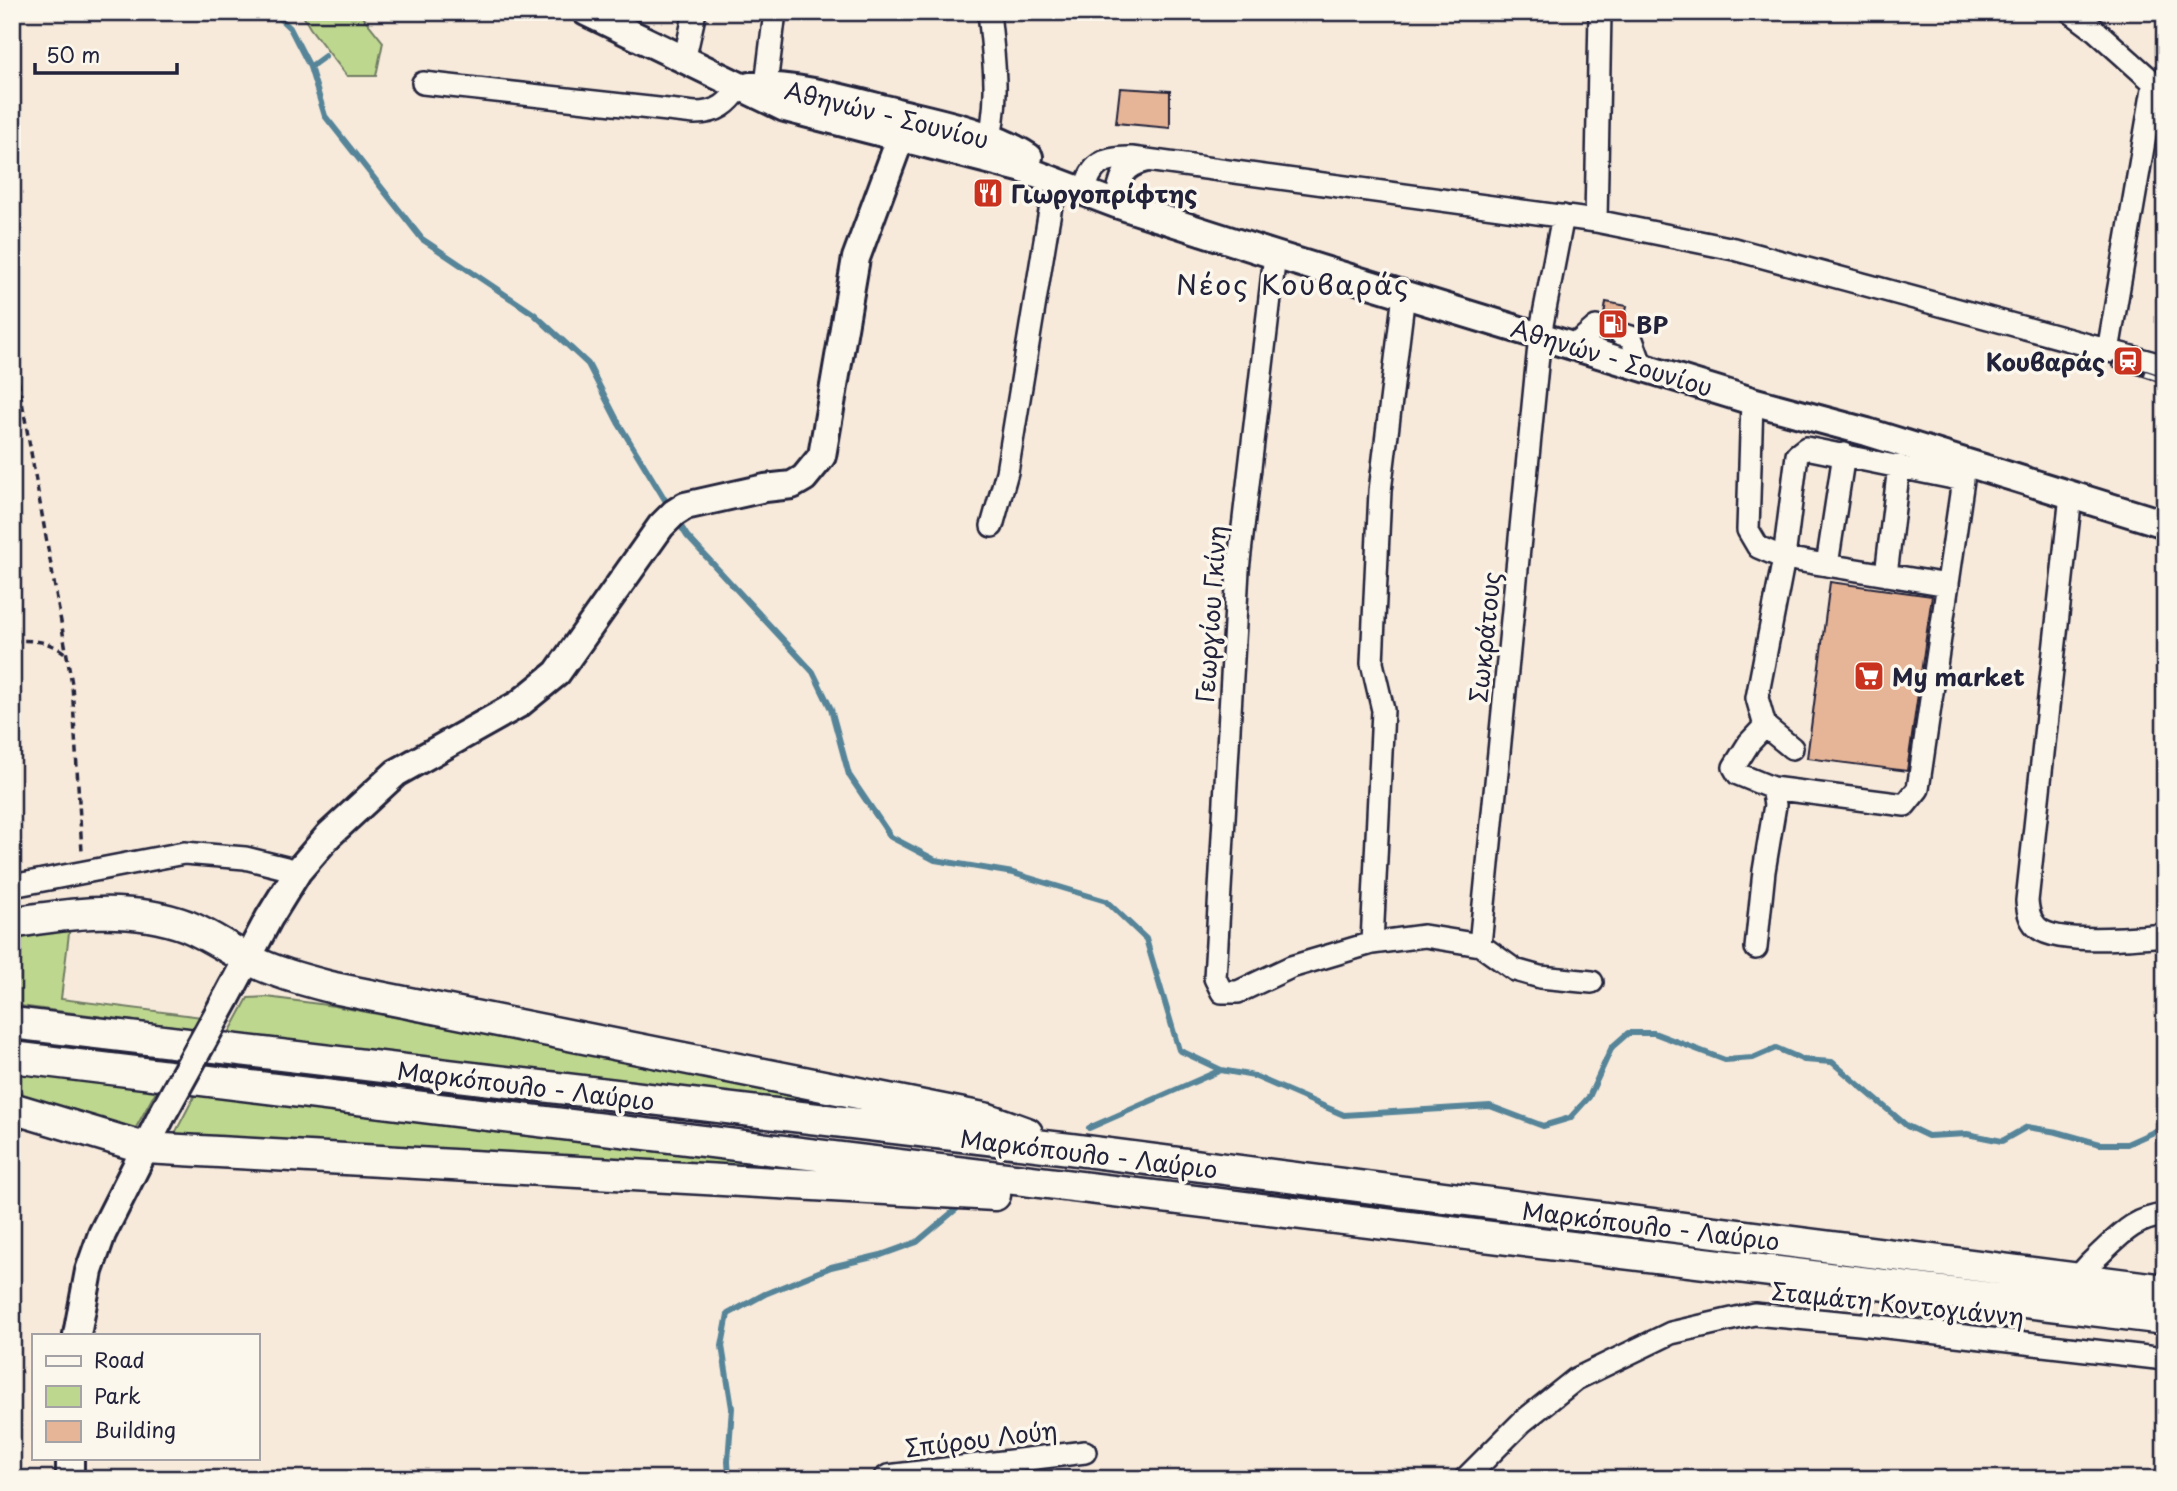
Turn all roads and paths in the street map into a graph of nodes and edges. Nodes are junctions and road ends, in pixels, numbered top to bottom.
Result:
1 (586, 12) edge
2 (695, 12) edge
3 (775, 12) edge
4 (989, 12) edge
5 (1600, 12) edge
6 (2071, 12) edge
7 (684, 61) junction
8 (423, 83) dead end
9 (754, 86) junction
10 (2159, 87) edge
11 (905, 127) junction
12 (987, 148) junction
13 (1146, 161) junction
14 (1073, 187) junction
15 (1116, 204) junction
16 (1563, 216) junction
17 (1595, 220) junction
18 (1275, 255) junction
19 (1404, 294) junction
20 (1540, 335) junction
21 (12, 345) edge
22 (1574, 346) junction
23 (2108, 351) junction
24 (2165, 366) edge
25 (1642, 367) junction
26 (1752, 401) junction
27 (1867, 432) junction
28 (1844, 454) junction
29 (1870, 460) junction
30 (1914, 462) junction
31 (2071, 495) junction
32 (2165, 524) edge
33 (992, 526) dead end
34 (1784, 558) junction
35 (1827, 565) junction
36 (1886, 575) junction
37 (1948, 585) junction
38 (12, 641) edge
39 (67, 655) junction
40 (1765, 726) junction
41 (1792, 748) dead end
42 (1772, 788) junction
43 (83, 871) junction
44 (298, 871) junction
45 (12, 886) edge
46 (12, 923) edge
47 (2165, 935) edge
48 (1372, 943) junction
49 (1480, 945) junction
50 (1756, 948) dead end
51 (247, 958) junction
52 (1592, 982) dead end
53 (12, 1023) edge
54 (12, 1057) edge
55 (12, 1108) edge
56 (145, 1148) junction
57 (1070, 1149) junction
58 (1151, 1195) junction
59 (2165, 1215) edge
60 (2077, 1280) junction
61 (2165, 1290) edge
62 (2165, 1319) edge
63 (76, 1334) edge
64 (2165, 1359) edge
65 (1085, 1452) dead end
66 (70, 1460) edge
67 (70, 1479) edge
68 (884, 1479) edge
69 (1465, 1479) edge

1 - 7 main road, Αθηνών - Σουνίου
2 - 7 street
3 - 9 street
4 - 12 street
5 - 17 street
6 - 10 street
7 - 9 main road, Αθηνών - Σουνίου
8 - 9 street
9 - 11 main road, Αθηνών - Σουνίου
10 - 23 street
11 - 12 main road, Αθηνών - Σουνίου
11 - 44 main road
12 - 14 main road, Αθηνών - Σουνίου
13 - 14 street
13 - 15 street
13 - 16 street
14 - 15 main road, Αθηνών - Σουνίου
14 - 33 street
15 - 18 main road, Αθηνών - Σουνίου
16 - 17 street
16 - 20 street, Σωκράτους
17 - 23 street
18 - 19 main road, Αθηνών - Σουνίου
18 - 48 street, Γεωργίου Γκίνη
19 - 20 main road, Αθηνών - Σουνίου
19 - 48 street
20 - 22 main road, Αθηνών - Σουνίου
20 - 49 street, Σωκράτους
21 - 39 path
22 - 25 main road, Αθηνών - Σουνίου
22 - 25 street
23 - 24 street
25 - 26 main road, Αθηνών - Σουνίου
26 - 27 main road, Αθηνών - Σουνίου
26 - 34 street
27 - 29 street
27 - 30 main road, Αθηνών - Σουνίου
28 - 29 street
28 - 34 street
28 - 35 street
29 - 30 street
30 - 31 main road, Αθηνών - Σουνίου
30 - 36 street
30 - 37 street
31 - 32 main road, Αθηνών - Σουνίου
31 - 47 street
34 - 35 street
34 - 40 street
35 - 36 street
36 - 37 street
37 - 42 street
38 - 39 path
39 - 43 path
40 - 41 street
40 - 42 street
42 - 50 street
43 - 44 street
43 - 45 street
44 - 51 main road
46 - 51 highway
48 - 49 street
49 - 52 street
51 - 56 main road, bridge
51 - 57 highway
53 - 57 highway, Μαρκόπουλο - Λαύριο
54 - 58 highway, Μαρκόπουλο - Λαύριο
55 - 56 highway
56 - 58 highway
56 - 63 main road
57 - 60 highway, Μαρκόπουλο - Λαύριο
58 - 62 highway, Μαρκόπουλο - Λαύριο
59 - 60 street
60 - 61 highway, Μαρκόπουλο - Λαύριο
64 - 69 street, Σταμάτη Κοντογιάννη
65 - 68 street, Σπύρου Λούη
66 - 67 main road

